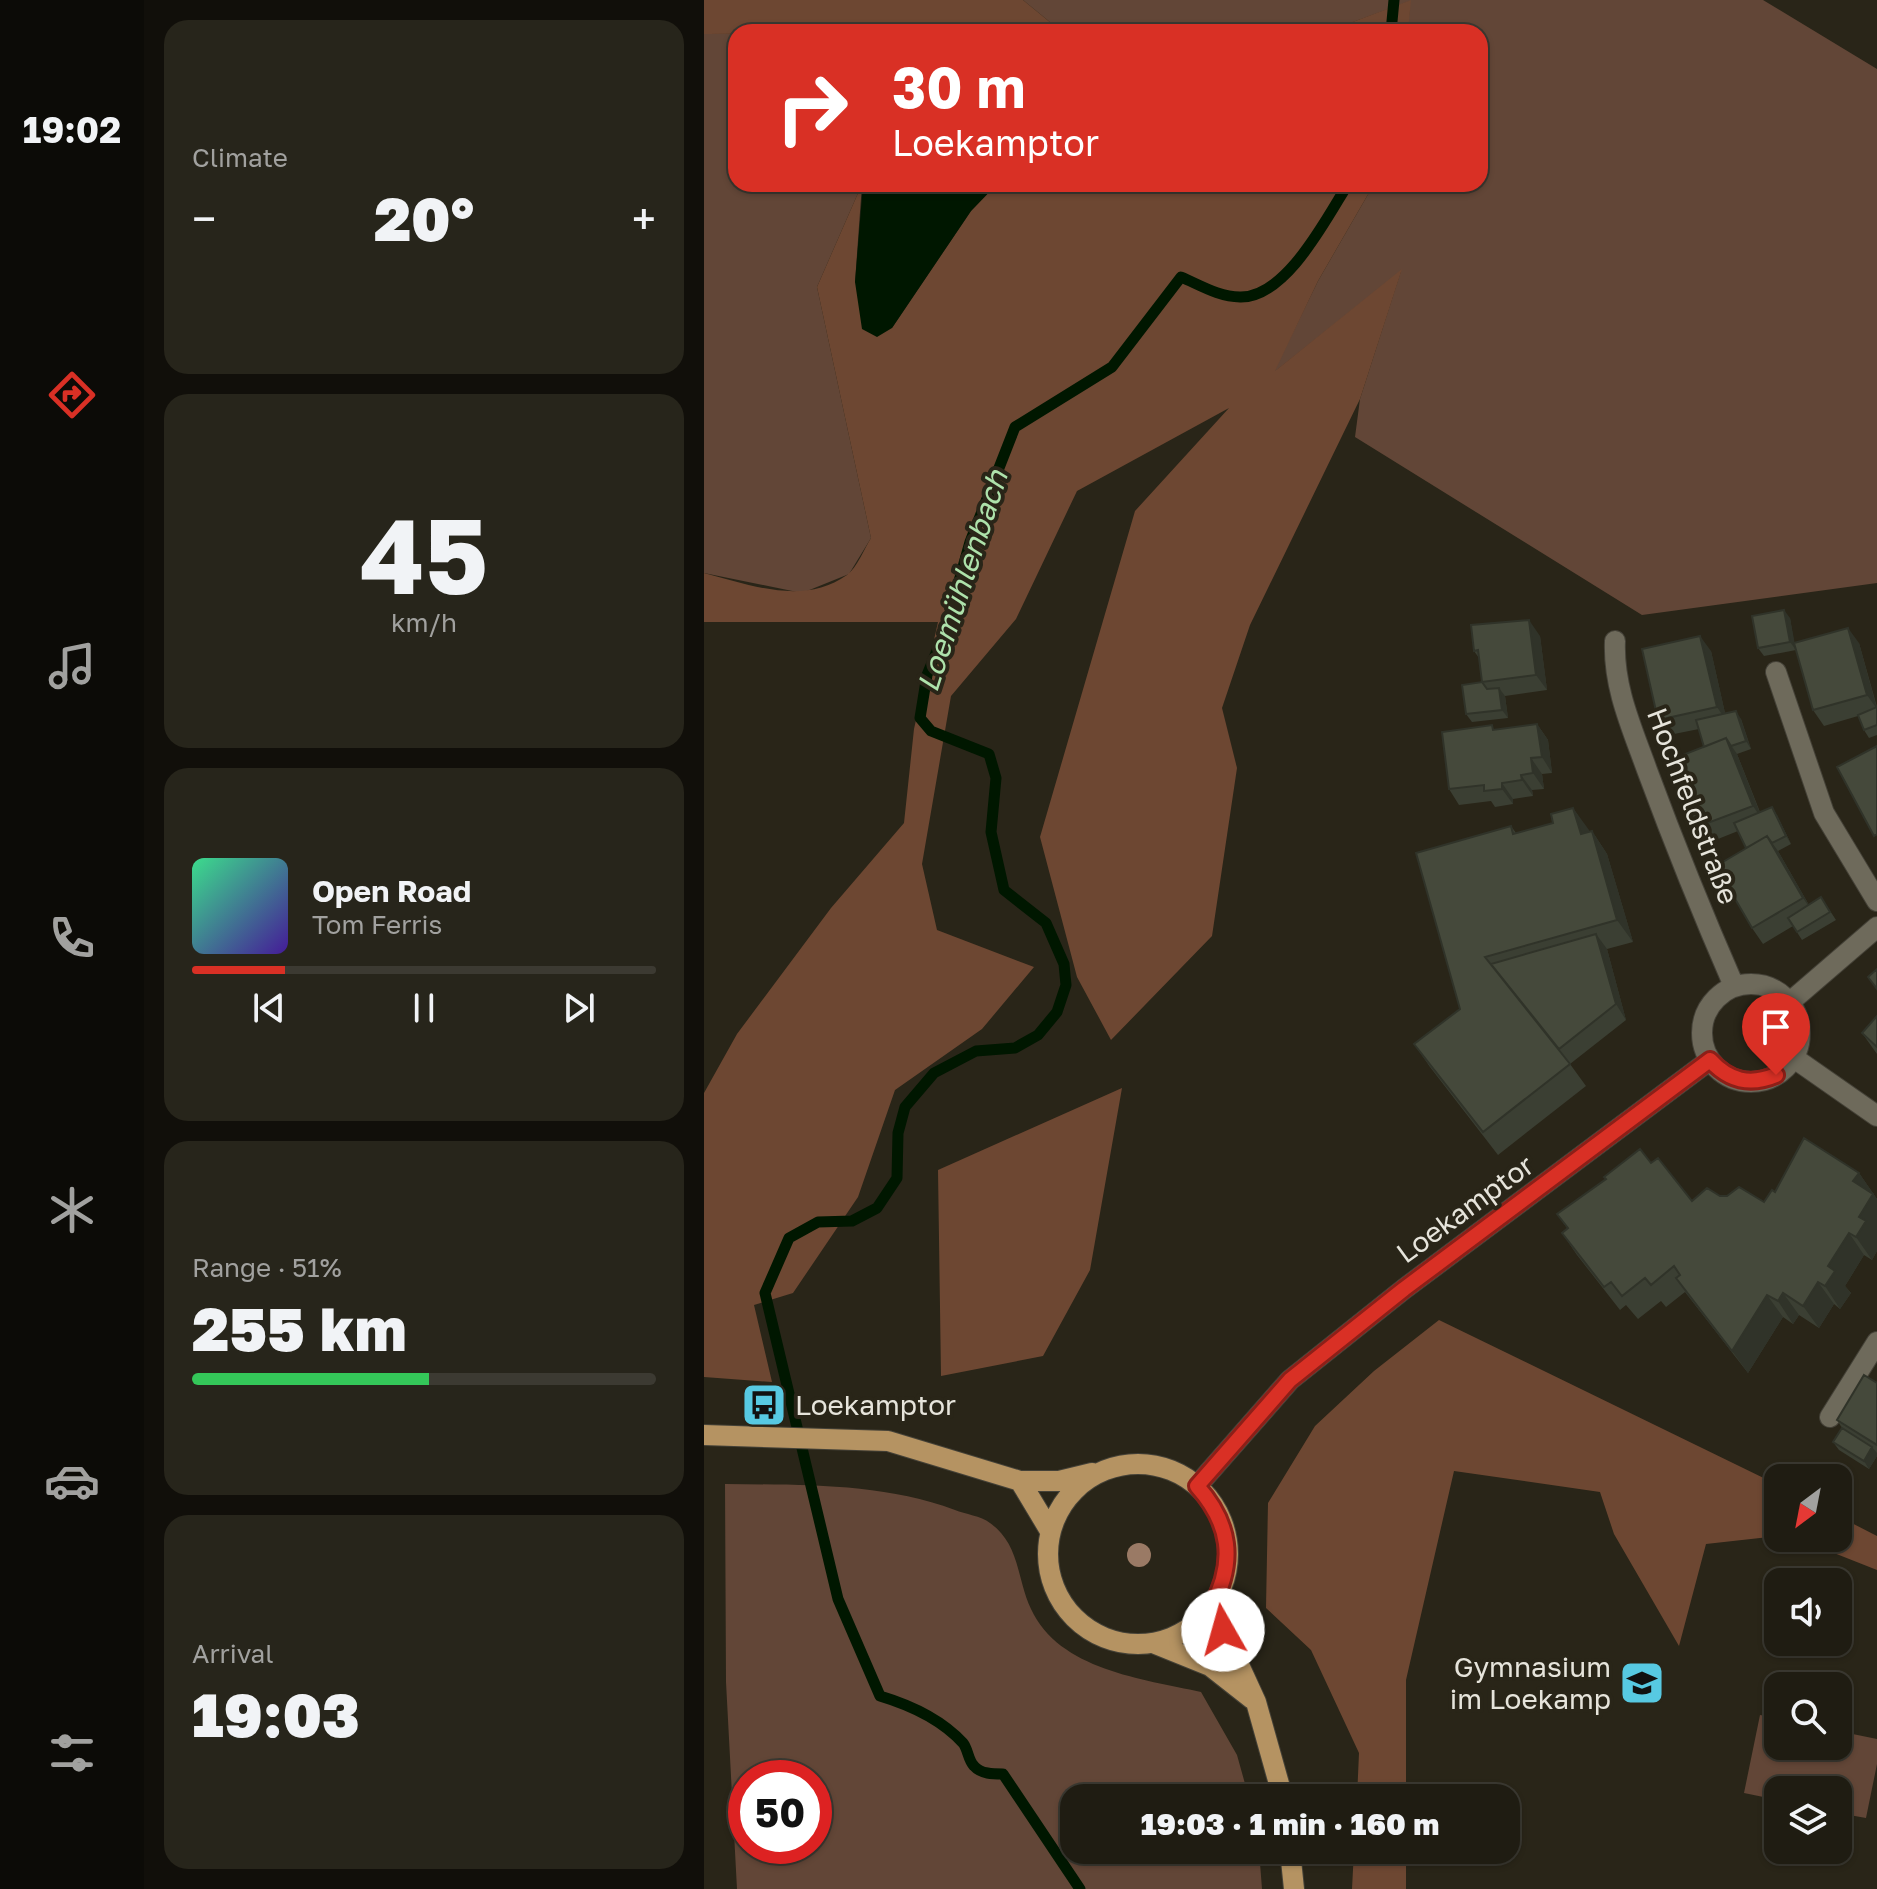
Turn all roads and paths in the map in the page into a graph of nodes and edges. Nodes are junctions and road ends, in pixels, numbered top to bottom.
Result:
1 (1615, 641) dead end
2 (1776, 672) dead end
3 (1877, 901) edge
4 (1877, 927) edge
5 (1734, 986) junction
6 (1790, 1002) junction
7 (1794, 1058) junction
8 (1710, 1060) junction
9 (1877, 1116) edge
10 (1877, 1342) edge
11 (1830, 1417) dead end
12 (704, 1435) edge
13 (1100, 1472) junction
14 (1020, 1481) junction
15 (1197, 1486) junction
16 (1050, 1531) junction
17 (1212, 1606) junction
18 (1153, 1643) junction
19 (1256, 1702) junction
20 (1279, 1784) edge
21 (1291, 1864) edge
22 (1294, 1889) edge

1 - 5 street, Hochfeldstraße
2 - 3 street
4 - 6 street
5 - 6 street
5 - 8 street
6 - 7 street
7 - 8 street
7 - 9 street
8 - 15 street, Loekamptor
10 - 11 street
12 - 14 main road
13 - 14 main road
13 - 15 main road
13 - 16 main road
14 - 16 main road
15 - 17 main road
16 - 18 main road
17 - 18 main road
17 - 19 main road
18 - 19 main road
19 - 20 main road
21 - 22 main road

